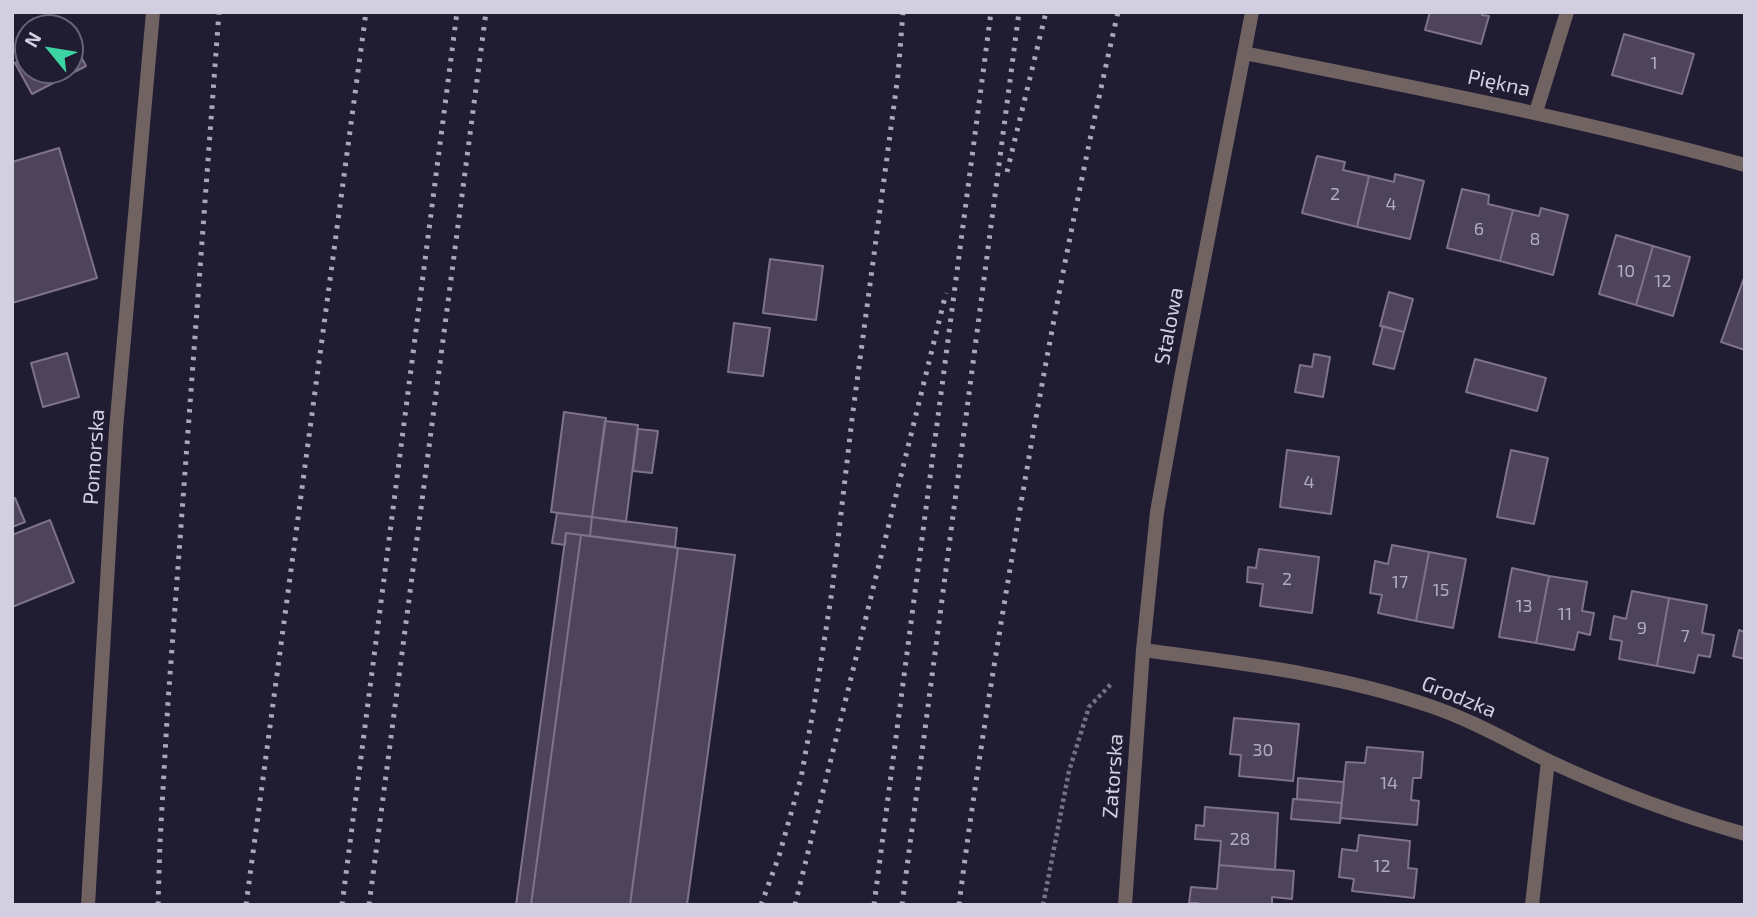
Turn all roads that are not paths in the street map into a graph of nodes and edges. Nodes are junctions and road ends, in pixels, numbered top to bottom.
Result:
1 (153, 12) edge
2 (1252, 12) edge
3 (1567, 12) edge
4 (1244, 52) junction
5 (1536, 112) junction
6 (1745, 164) edge
7 (1143, 650) junction
8 (1548, 761) junction
9 (1745, 834) edge
10 (88, 905) edge
11 (1125, 905) edge
12 (1532, 905) edge

1 - 10 street, Pomorska
2 - 4 street, Stalowa
3 - 5 street
4 - 5 street, Piękna
4 - 7 street, Stalowa
5 - 6 street, Piękna
7 - 8 street, Grodzka
7 - 11 street, Zatorska
8 - 9 street, Grodzka
8 - 12 street

